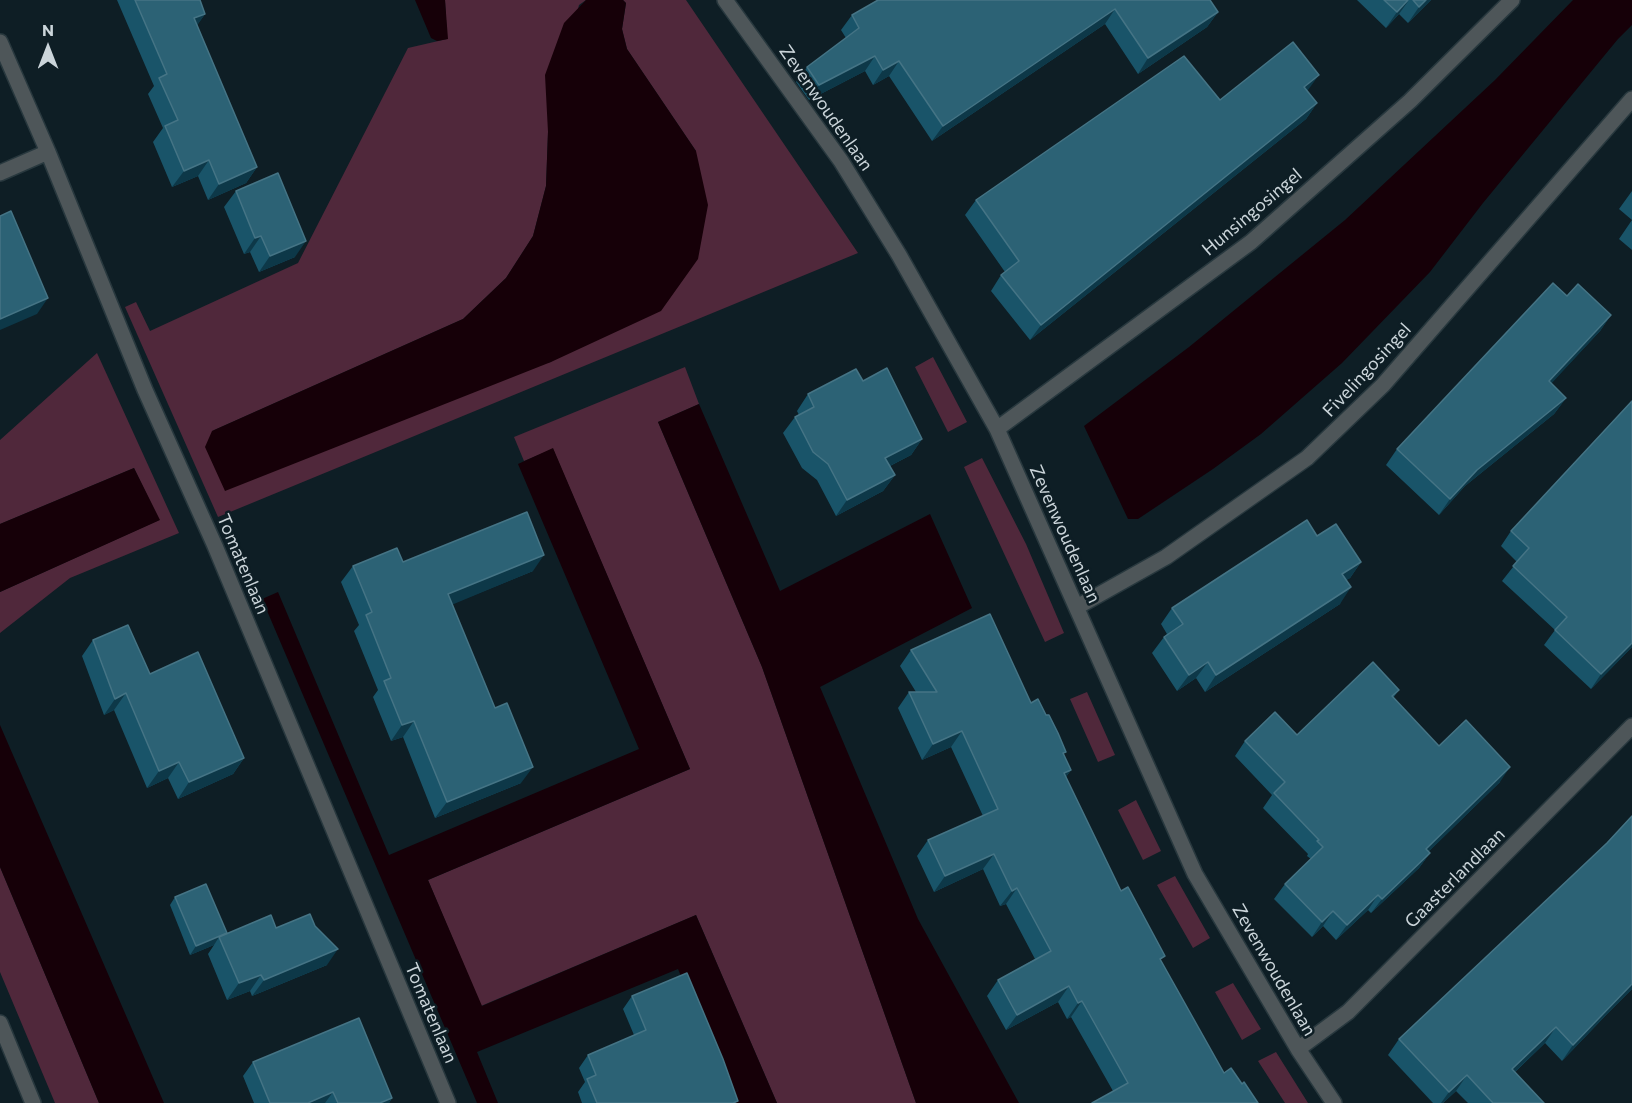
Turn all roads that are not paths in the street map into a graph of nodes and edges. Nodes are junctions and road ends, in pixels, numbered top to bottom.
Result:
1 (1512, 0) edge
2 (731, 2) edge
3 (0, 42) edge
4 (1632, 99) edge
5 (48, 152) junction
6 (0, 173) edge
7 (997, 429) junction
8 (1077, 607) junction
9 (1632, 726) edge
10 (0, 1023) edge
11 (1298, 1049) junction
12 (33, 1103) edge
13 (448, 1103) edge
14 (1334, 1103) edge

1 - 7 street, Hunsingosingel
2 - 7 street, Zevenwoudenlaan
3 - 5 street, Tomatenlaan
4 - 8 street, Fivelingosingel
5 - 6 street
5 - 13 street, Tomatenlaan
7 - 8 street, Zevenwoudenlaan
8 - 11 street, Zevenwoudenlaan
9 - 11 street, Gaasterlandlaan
10 - 12 street
11 - 14 street, Zevenwoudenlaan

